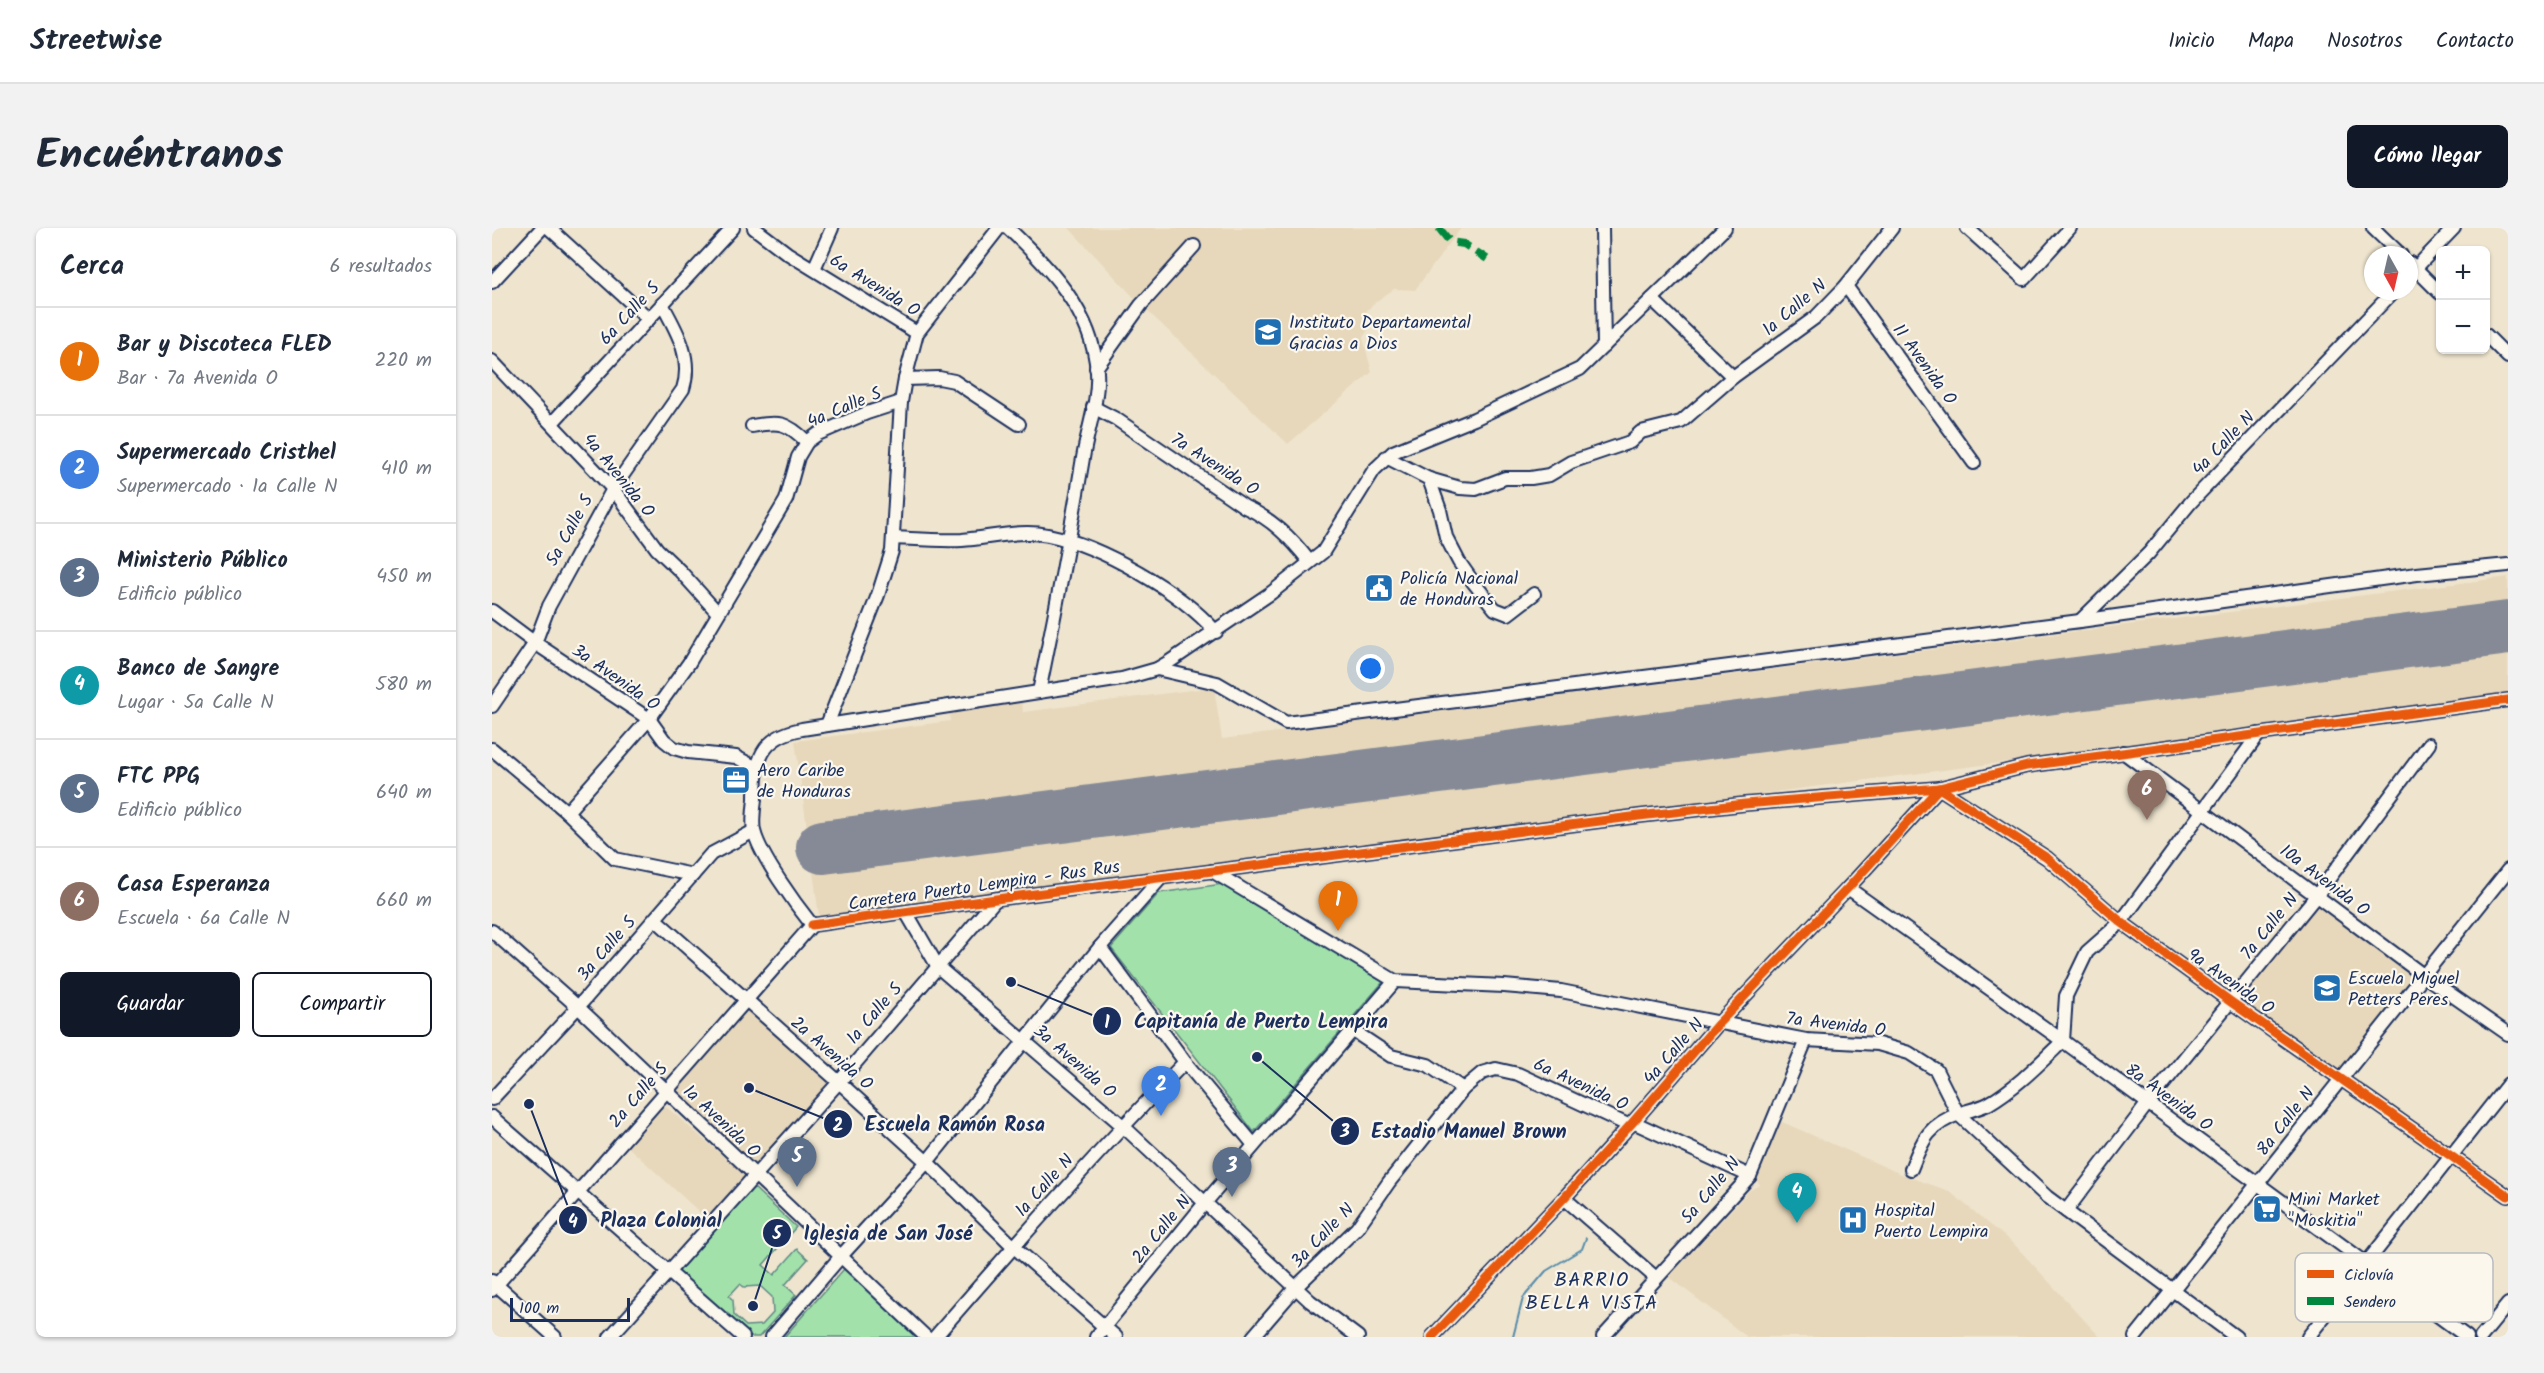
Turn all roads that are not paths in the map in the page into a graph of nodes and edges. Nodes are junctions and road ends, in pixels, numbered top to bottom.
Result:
1 (542, 228) edge
2 (549, 228) edge
3 (733, 228) edge
4 (754, 228) edge
5 (832, 228) edge
6 (999, 228) edge
7 (1008, 228) edge
8 (1602, 228) edge
9 (1725, 228) edge
10 (1892, 228) edge
11 (1966, 228) edge
12 (2070, 228) edge
13 (2373, 228) edge
14 (2454, 228) edge
15 (1194, 246) dead end
16 (2392, 246) edge
17 (2418, 262) edge
18 (814, 269) junction
19 (2418, 275) edge
20 (492, 282) edge
21 (1846, 286) junction
22 (2436, 290) edge
23 (1652, 299) junction
24 (2385, 300) edge
25 (662, 304) junction
26 (649, 319) junction
27 (917, 333) junction
28 (2490, 339) edge
29 (1604, 346) junction
30 (2508, 357) edge
31 (492, 361) edge
32 (1096, 368) junction
33 (1732, 377) junction
34 (904, 379) junction
35 (902, 402) junction
36 (1093, 407) junction
37 (552, 423) junction
38 (1018, 424) dead end
39 (752, 426) dead end
40 (807, 442) junction
41 (1386, 457) junction
42 (1974, 463) dead end
43 (1429, 479) junction
44 (613, 489) junction
45 (893, 538) junction
46 (1069, 542) junction
47 (1309, 561) junction
48 (2508, 565) edge
49 (1534, 594) dead end
50 (492, 611) edge
51 (718, 613) junction
52 (2079, 621) junction
53 (1216, 632) junction
54 (535, 643) junction
55 (1157, 669) junction
56 (1040, 692) junction
57 (2508, 700) edge
58 (2491, 702) junction
59 (492, 706) edge
60 (2508, 712) edge
61 (649, 719) junction
62 (827, 725) junction
63 (2259, 734) junction
64 (2429, 744) dead end
65 (492, 749) edge
66 (2123, 753) junction
67 (757, 768) junction
68 (1939, 788) junction
69 (2201, 811) junction
70 (567, 812) junction
71 (754, 831) junction
72 (2508, 870) edge
73 (1212, 871) junction
74 (693, 875) junction
75 (1161, 878) junction
76 (1848, 888) junction
77 (2316, 896) junction
78 (996, 899) junction
79 (906, 912) junction
80 (655, 919) junction
81 (2121, 922) junction
82 (812, 925) junction
83 (492, 931) edge
84 (1100, 947) junction
85 (938, 967) junction
86 (2423, 975) junction
87 (1395, 981) junction
88 (746, 1001) junction
89 (2231, 1002) junction
90 (578, 1007) junction
91 (1718, 1024) junction
92 (1352, 1030) junction
93 (2508, 1034) edge
94 (1024, 1040) junction
95 (1806, 1040) junction
96 (2063, 1041) junction
97 (1185, 1062) junction
98 (1518, 1074) joint
99 (2342, 1078) junction
100 (838, 1082) junction
101 (2508, 1084) edge
102 (1463, 1089) junction
103 (665, 1091) junction
104 (492, 1099) edge
105 (2148, 1103) junction
106 (1958, 1114) junction
107 (492, 1118) edge
108 (1631, 1124) junction
109 (1123, 1126) junction
110 (1254, 1145) junction
111 (2451, 1155) junction
112 (927, 1162) junction
113 (1911, 1169) dead end
114 (754, 1176) junction
115 (1750, 1176) junction
116 (2258, 1184) junction
117 (576, 1193) junction
118 (2508, 1196) edge
119 (1564, 1198) junction
120 (1204, 1204) junction
121 (2066, 1211) junction
122 (1013, 1246) junction
123 (2352, 1253) edge
124 (2374, 1253) edge
125 (842, 1255) junction
126 (668, 1270) junction
127 (1656, 1278) junction
128 (494, 1285) edge
129 (1297, 1287) junction
130 (2173, 1290) junction
131 (2508, 1304) edge
132 (2320, 1322) edge
133 (2447, 1322) edge
134 (1105, 1327) junction
135 (555, 1337) edge
136 (610, 1337) edge
137 (743, 1337) edge
138 (772, 1337) edge
139 (926, 1337) edge
140 (935, 1337) edge
141 (1096, 1337) edge
142 (1116, 1337) edge
143 (1254, 1337) edge
144 (1358, 1337) edge
145 (1432, 1337) edge
146 (1603, 1337) edge
147 (2135, 1337) edge
148 (2236, 1337) edge
149 (2308, 1337) edge
150 (2467, 1337) edge
151 (2481, 1337) edge

1 - 20 street
2 - 26 street
3 - 25 street, 6a Calle S
4 - 18 street, 6a Avenida O
5 - 18 street
6 - 27 street, 4a Calle S
7 - 32 street
8 - 29 street
9 - 23 street
10 - 21 street, 1a Calle N
11 - 12 street
13 - 16 street
14 - 17 street
15 - 32 street
18 - 27 street, 6a Avenida O
19 - 22 street
21 - 33 street, 1a Calle N
21 - 42 street, 11 Avenida O
23 - 29 street
23 - 33 street
24 - 52 street, 4a Calle N
25 - 26 street, 6a Calle S
25 - 44 street, 5a Calle S
26 - 37 street, 6a Calle S
27 - 34 street, 4a Calle S
28 - 30 street
29 - 41 street
31 - 37 street, 4a Avenida O
32 - 36 street
33 - 43 street, 1a Calle N
34 - 35 street, 4a Calle S
34 - 38 street
35 - 40 street, 4a Calle S
35 - 45 street
36 - 46 street
36 - 47 street, 7a Avenida O
37 - 44 street, 4a Avenida O
39 - 40 street
40 - 51 street, 4a Calle S
41 - 43 street, 1a Calle N
41 - 47 street
43 - 49 street
44 - 51 street, 4a Avenida O
44 - 54 street, 5a Calle S
45 - 46 street
45 - 62 street
46 - 53 street
46 - 56 street
47 - 53 street
48 - 52 street
50 - 54 street, 3a Avenida O
51 - 61 street, 4a Calle S
52 - 55 street
53 - 55 street
54 - 59 street, 5a Calle S
54 - 61 street, 3a Avenida O
55 - 56 street
56 - 62 street
57 - 58 street, Carretera Puerto Lempira - Rus Rus
58 - 60 street
58 - 63 street, Carretera Puerto Lempira - Rus Rus
61 - 67 street, 3a Avenida O
61 - 70 street, 4a Calle S
62 - 67 street
63 - 66 street, Carretera Puerto Lempira - Rus Rus
63 - 69 street
64 - 77 street, 7a Calle N
65 - 70 street
66 - 68 street, Carretera Puerto Lempira - Rus Rus
66 - 69 street, 10a Avenida O
67 - 71 street
68 - 73 street, Carretera Puerto Lempira - Rus Rus
68 - 76 street, 4a Calle N
68 - 81 street, 9a Avenida O
69 - 77 street, 10a Avenida O
69 - 81 street
70 - 74 street
71 - 74 street, 3a Calle S
71 - 82 street
72 - 86 street, 8a Calle N
73 - 75 street, Carretera Puerto Lempira - Rus Rus
73 - 87 street, 7a Avenida O
74 - 80 street, 3a Calle S
75 - 78 street, Carretera Puerto Lempira - Rus Rus
75 - 84 street
76 - 91 street, 4a Calle N
76 - 96 street, 8a Avenida O
77 - 86 street, 10a Avenida O
77 - 89 street, 7a Calle N
78 - 79 street, Carretera Puerto Lempira - Rus Rus
78 - 85 street, 1a Calle S
79 - 82 street, Carretera Puerto Lempira - Rus Rus
79 - 85 street, 3a Avenida O
80 - 88 street, 2a Avenida O
80 - 90 street, 3a Calle S
81 - 89 street, 9a Avenida O
81 - 96 street
82 - 88 street, 2a Calle S
83 - 90 street, 1a Avenida O
84 - 94 street
84 - 97 street
85 - 94 street, 3a Avenida O
85 - 100 street, 1a Calle S
86 - 93 street, 10a Avenida O
86 - 99 street, 8a Calle N
87 - 91 street, 7a Avenida O
87 - 92 street, 2a Calle N
88 - 100 street, 2a Avenida O
88 - 103 street, 2a Calle S
89 - 99 street, 9a Avenida O
89 - 105 street, 7a Calle N
90 - 103 street, 1a Avenida O
90 - 104 street, 3a Calle S
91 - 95 street, 7a Avenida O
91 - 108 street, 4a Calle N
92 - 102 street
92 - 110 street, 2a Calle N
94 - 109 street, 3a Avenida O
94 - 112 street
95 - 106 street, 7a Avenida O
95 - 115 street, 5a Calle N
96 - 105 street, 8a Avenida O
96 - 106 street
97 - 109 street, 1a Calle N
97 - 110 street
98 - 102 street, 3a Calle N
98 - 108 street, 6a Avenida O
99 - 111 street, 9a Avenida O
99 - 116 street, 8a Calle N
100 - 112 street, 2a Avenida O
100 - 114 street, 1a Calle S
101 - 111 street
102 - 129 street, 3a Calle N
103 - 114 street, 1a Avenida O
103 - 117 street, 2a Calle S
105 - 116 street, 8a Avenida O
105 - 121 street, 7a Calle N
106 - 113 street
106 - 121 street, 7a Avenida O
107 - 117 street
108 - 115 street, 6a Avenida O
108 - 119 street, 4a Calle N
109 - 120 street, 3a Avenida O
109 - 122 street, 1a Calle N
110 - 120 street, 2a Calle N
111 - 118 street, 9a Avenida O
111 - 124 street
112 - 122 street, 2a Avenida O
112 - 125 street
114 - 125 street, 1a Avenida O
114 - 126 street, 1a Calle S
115 - 127 street, 5a Calle N
116 - 123 street, 8a Avenida O
116 - 130 street, 8a Calle N
117 - 126 street
117 - 128 street, 2a Calle S
119 - 127 street
119 - 145 street, 4a Calle N
120 - 129 street, 3a Avenida O
120 - 134 street, 2a Calle N
121 - 130 street, 7a Avenida O
122 - 134 street, 2a Avenida O
122 - 140 street, 1a Calle N
125 - 138 street
125 - 139 street, 1a Avenida O
126 - 136 street, 1a Calle S
126 - 137 street
127 - 146 street, 5a Calle N
128 - 135 street
129 - 143 street, 3a Calle N
129 - 144 street, 3a Avenida O
130 - 147 street, 8a Calle N
130 - 148 street, 7a Avenida O
131 - 151 street
132 - 149 street
133 - 150 street, 8a Avenida O
134 - 141 street, 2a Calle N
134 - 142 street, 2a Avenida O

